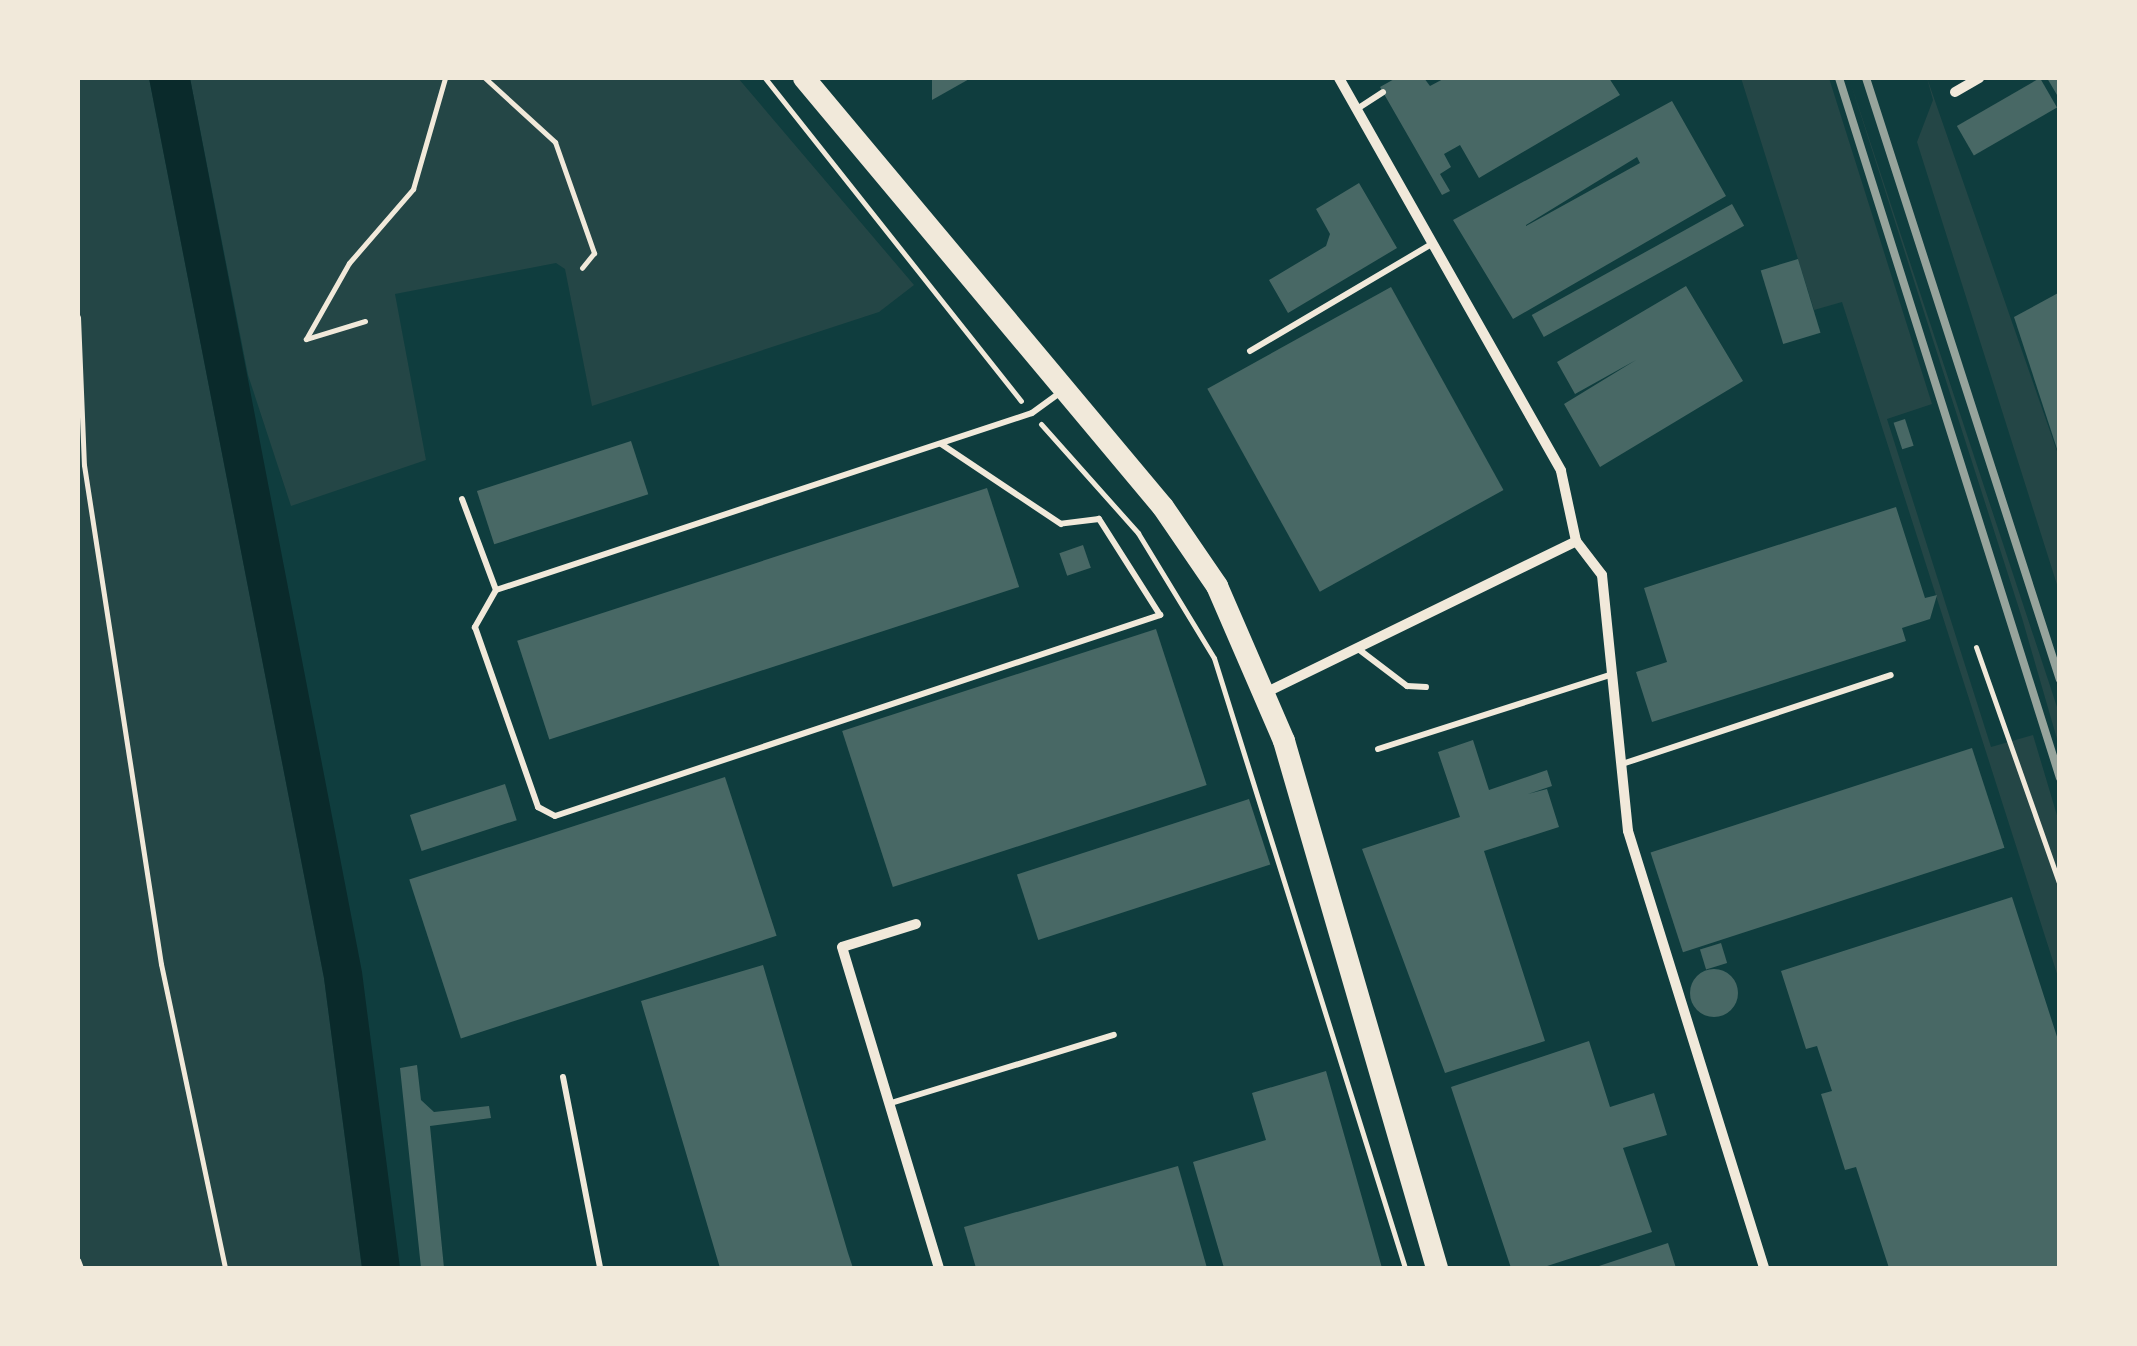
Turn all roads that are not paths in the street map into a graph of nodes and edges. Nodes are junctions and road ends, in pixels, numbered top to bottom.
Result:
1 (804, 78) edge
2 (1339, 78) edge
3 (1979, 78) edge
4 (1382, 92) dead end
5 (1955, 92) dead end
6 (1357, 109) junction
7 (1432, 244) junction
8 (1250, 351) dead end
9 (1065, 390) junction
10 (941, 444) junction
11 (462, 499) dead end
12 (1576, 541) junction
13 (496, 590) junction
14 (1356, 647) junction
15 (1614, 673) junction
16 (1890, 675) dead end
17 (1426, 687) dead end
18 (1267, 692) junction
19 (1378, 750) dead end
20 (1622, 764) junction
21 (916, 924) dead end
22 (1114, 1035) dead end
23 (564, 1077) dead end
24 (891, 1103) junction
25 (600, 1268) edge
26 (939, 1268) edge
27 (1438, 1268) edge
28 (1764, 1268) edge

1 - 9 main road
2 - 6 street
3 - 5 street
4 - 6 lane
6 - 7 street
7 - 8 lane
7 - 12 street
9 - 10 lane
9 - 18 main road
10 - 13 lane
10 - 13 lane
11 - 13 lane
12 - 14 street
12 - 15 street
14 - 17 lane
14 - 18 street
15 - 19 lane
15 - 20 street
16 - 20 lane
18 - 27 main road
20 - 28 street
21 - 24 street
22 - 24 lane
23 - 25 lane
24 - 26 street

